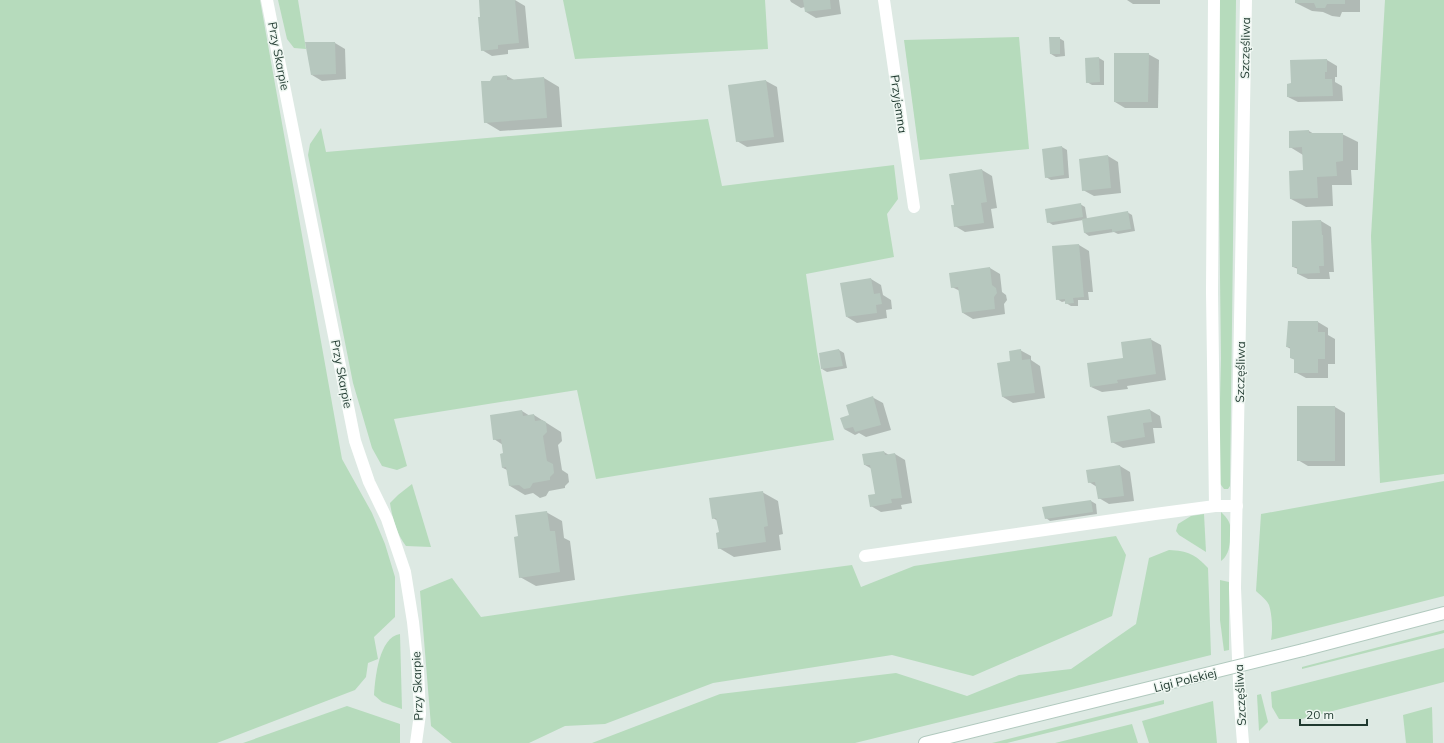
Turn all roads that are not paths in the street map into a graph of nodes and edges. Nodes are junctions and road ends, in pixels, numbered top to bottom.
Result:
1 (267, 0) edge
2 (884, 0) edge
3 (1214, 0) edge
4 (1246, 0) edge
5 (914, 207) dead end
6 (1215, 506) junction
7 (1237, 506) junction
8 (865, 556) dead end
9 (1444, 614) edge
10 (416, 743) edge
11 (925, 743) edge
12 (1243, 743) edge

1 - 10 street, Przy Skarpie
2 - 5 street, Przyjemna
3 - 6 street
4 - 7 street, Szczęśliwa
6 - 7 street
6 - 8 street
7 - 12 street, Szczęśliwa
9 - 11 street, Ligi Polskiej, bridge

